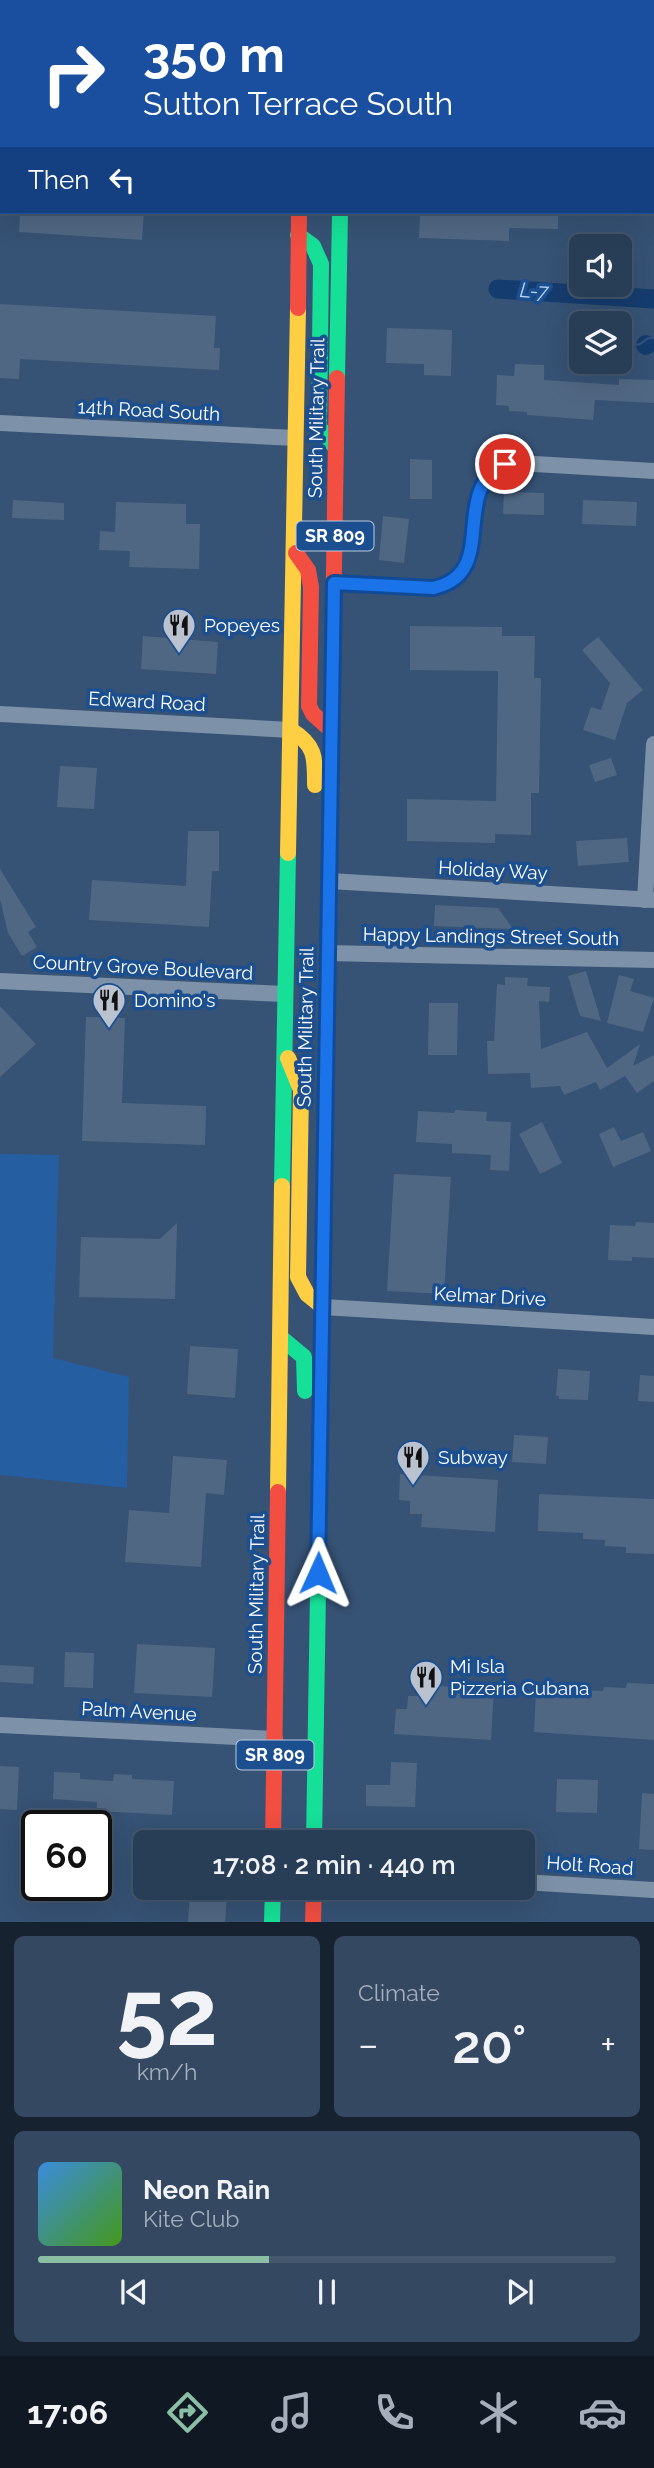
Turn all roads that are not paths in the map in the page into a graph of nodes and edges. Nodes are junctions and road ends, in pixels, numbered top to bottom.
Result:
1 (299, 214) edge
2 (340, 214) edge
3 (298, 235) junction
4 (0, 424) edge
5 (295, 438) junction
6 (336, 448) junction
7 (654, 471) edge
8 (294, 550) junction
9 (334, 583) junction
10 (0, 714) edge
11 (291, 730) junction
12 (331, 730) junction
13 (654, 744) edge
14 (330, 860) junction
15 (329, 881) junction
16 (649, 900) edge
17 (327, 953) junction
18 (654, 960) edge
19 (0, 981) edge
20 (284, 994) junction
21 (284, 1047) junction
22 (323, 1307) junction
23 (654, 1327) edge
24 (280, 1337) junction
25 (318, 1600) junction
26 (0, 1724) edge
27 (275, 1740) junction
28 (273, 1830) edge
29 (314, 1830) edge
30 (535, 1883) edge
31 (654, 1890) edge
32 (314, 1900) edge
33 (272, 1915) edge
34 (286, 1922) edge
35 (313, 1922) edge

1 - 3 main road, South Military Trail / SR 809
2 - 6 main road, South Military Trail / SR 809
3 - 5 main road, South Military Trail / SR 809
3 - 6 main road
4 - 5 street, 14th Road South
5 - 8 main road, South Military Trail / SR 809
6 - 9 main road, South Military Trail / SR 809
7 - 9 street
8 - 11 main road, South Military Trail / SR 809
8 - 12 main road
9 - 12 main road, South Military Trail / SR 809
10 - 11 street, Edward Road
11 - 14 main road
11 - 20 main road, South Military Trail / SR 809
12 - 14 main road, South Military Trail / SR 809
13 - 16 street
14 - 15 main road, South Military Trail / SR 809
15 - 16 street, Holiday Way
15 - 17 main road, South Military Trail / SR 809
17 - 18 street, Happy Landings Street South
17 - 22 main road, South Military Trail / SR 809
19 - 20 street, Country Grove Boulevard
20 - 21 main road, South Military Trail / SR 809
21 - 22 main road
21 - 24 main road, South Military Trail / SR 809
22 - 23 street, Kelmar Drive
22 - 25 main road, South Military Trail / SR 809
24 - 25 main road
24 - 27 main road, South Military Trail / SR 809
25 - 29 main road, South Military Trail / SR 809
26 - 27 street, Palm Avenue
27 - 28 main road, South Military Trail / SR 809
30 - 31 street, Holt Road
32 - 35 main road
33 - 34 main road

